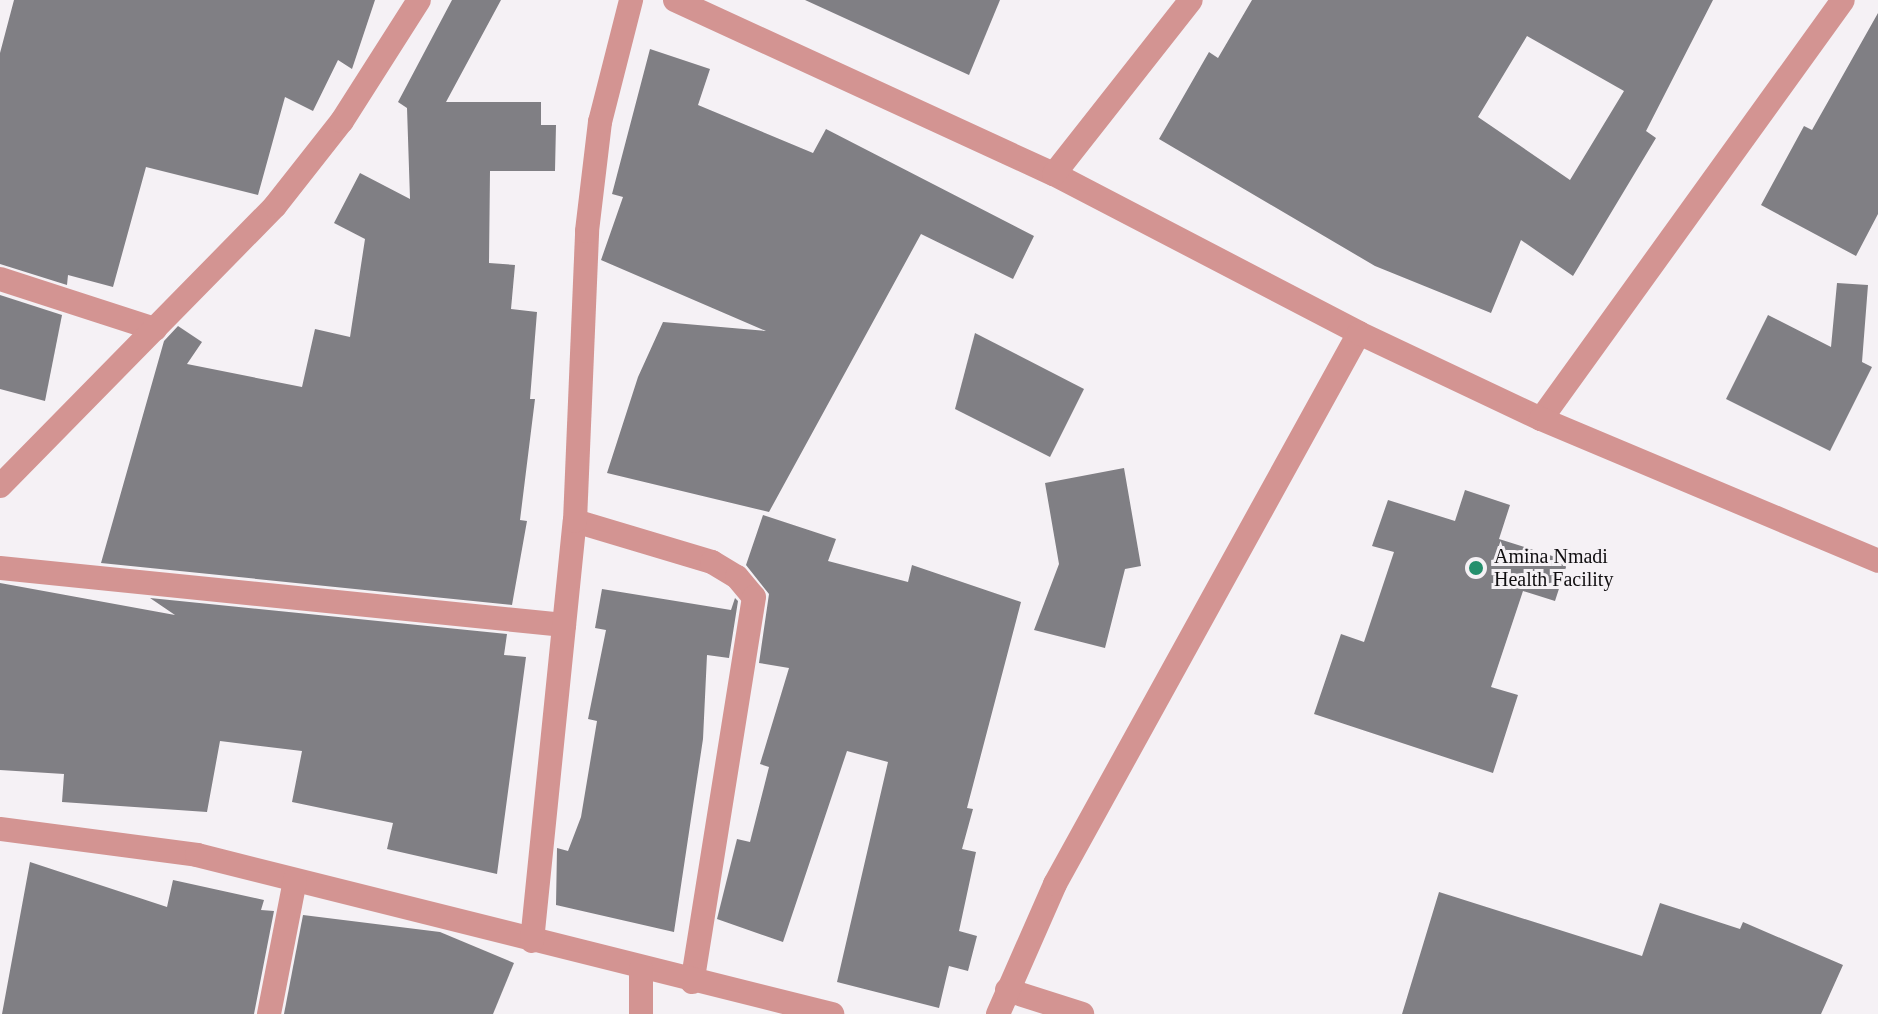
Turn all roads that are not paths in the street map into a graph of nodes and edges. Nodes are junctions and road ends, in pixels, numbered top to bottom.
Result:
1 (419, 0) edge
2 (631, 0) edge
3 (675, 0) edge
4 (1191, 0) edge
5 (1843, 0) edge
6 (1054, 174) junction
7 (0, 279) edge
8 (155, 329) junction
9 (1359, 333) junction
10 (1541, 419) junction
11 (0, 486) edge
12 (575, 521) junction
13 (1878, 561) edge
14 (0, 568) edge
15 (564, 625) junction
16 (0, 829) edge
17 (295, 880) junction
18 (532, 941) junction
19 (641, 969) junction
20 (692, 982) junction
21 (1007, 990) junction
22 (269, 1014) edge
23 (641, 1014) edge
24 (832, 1014) edge
25 (998, 1014) edge
26 (1082, 1014) edge

1 - 8 street
2 - 12 street
3 - 6 street
4 - 6 street
5 - 10 street
6 - 9 street
7 - 8 street
8 - 11 street
9 - 10 street
9 - 21 street
10 - 13 street
12 - 15 street
12 - 20 street
14 - 15 street
15 - 18 street
16 - 17 street
17 - 18 street
17 - 22 street
18 - 19 street
19 - 20 street
19 - 23 street
20 - 24 street
21 - 25 street
21 - 26 street

